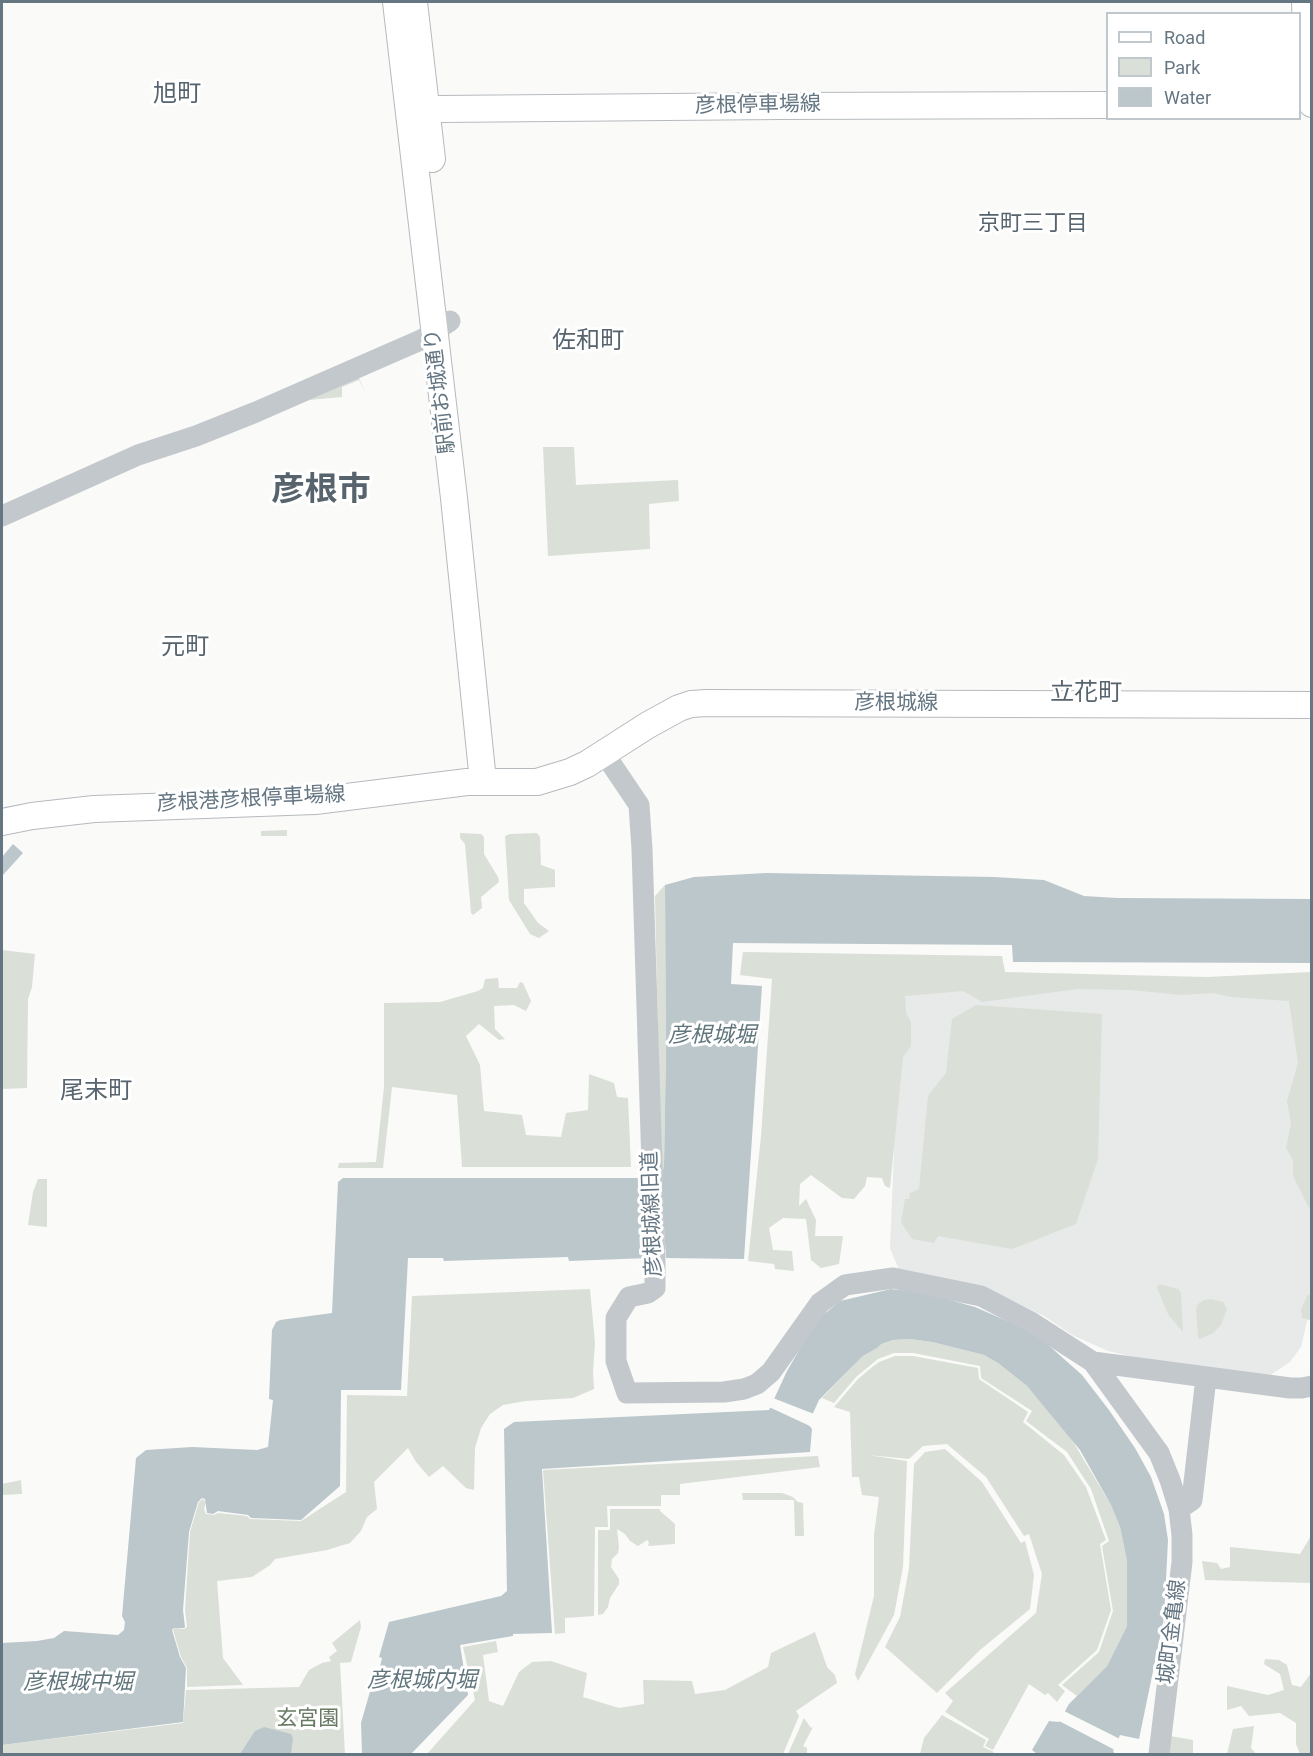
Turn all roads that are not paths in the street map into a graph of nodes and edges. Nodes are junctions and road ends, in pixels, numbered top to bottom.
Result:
1 (396, 2) edge
2 (414, 2) edge
3 (1305, 2) edge
4 (1106, 105) edge
5 (1311, 106) edge
6 (418, 111) junction
7 (442, 326) junction
8 (2, 516) edge
9 (1311, 705) edge
10 (604, 753) junction
11 (492, 781) junction
12 (2, 822) edge
13 (1093, 1362) junction
14 (1206, 1378) junction
15 (1311, 1386) edge
16 (1179, 1509) junction
17 (1159, 1755) edge

1 - 6 main road, 駅前お城通り
2 - 6 main road, 駅前お城通り
3 - 5 main road
4 - 6 main road, 彦根停車場線
6 - 7 main road, 駅前お城通り
7 - 8 street
7 - 11 main road, 駅前お城通り
9 - 10 main road, 彦根城線
10 - 11 main road, 彦根城線
10 - 13 street, 彦根城線旧道
11 - 12 main road, 彦根港彦根停車場線
13 - 14 street
13 - 16 street, 彦根城線旧道
14 - 15 street
14 - 16 street
16 - 17 street, 城町金亀線

